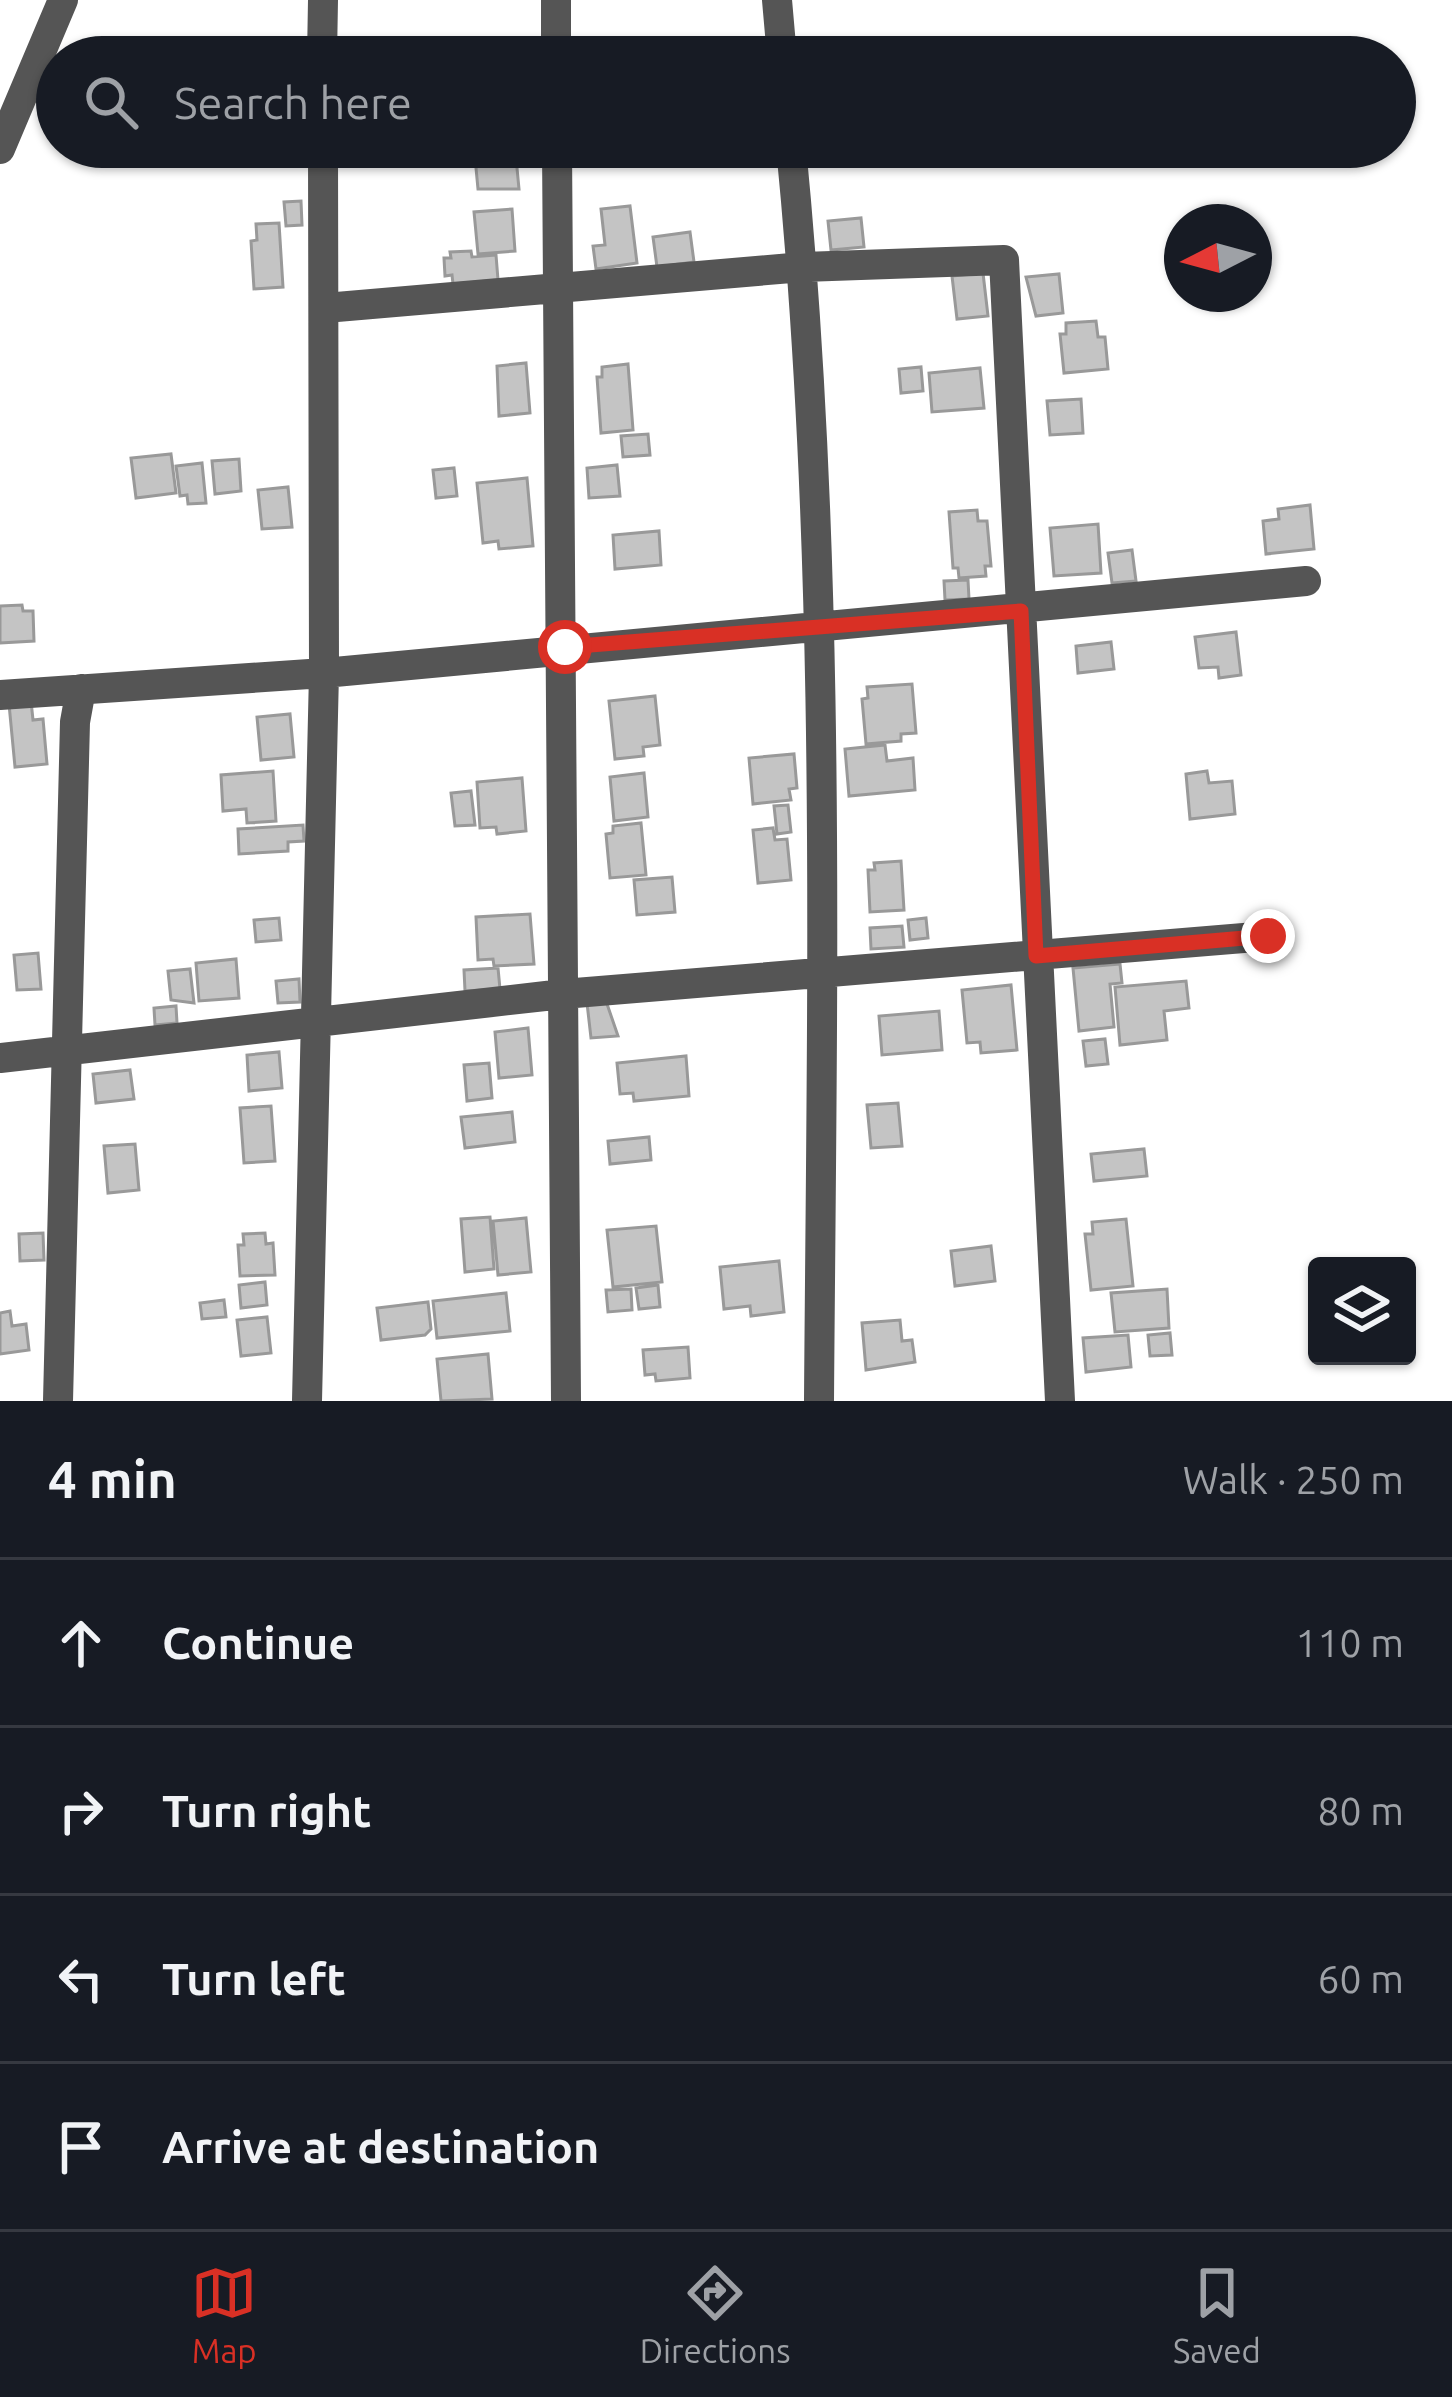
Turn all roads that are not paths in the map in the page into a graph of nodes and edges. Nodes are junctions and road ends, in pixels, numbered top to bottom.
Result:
1 (63, 0) edge
2 (323, 0) edge
3 (556, 0) edge
4 (777, 0) edge
5 (48, 36) edge
6 (322, 36) edge
7 (556, 36) edge
8 (780, 36) edge
9 (36, 64) edge
10 (0, 149) edge
11 (322, 168) edge
12 (557, 168) edge
13 (793, 168) edge
14 (803, 267) junction
15 (558, 290) junction
16 (325, 308) junction
17 (1306, 581) dead end
18 (1021, 611) junction
19 (820, 628) junction
20 (561, 648) junction
21 (324, 673) junction
22 (81, 689) junction
23 (0, 694) edge
24 (1268, 936) dead end
25 (1036, 956) junction
26 (822, 971) junction
27 (565, 996) junction
28 (318, 1024) junction
29 (68, 1051) junction
30 (0, 1058) edge
31 (58, 1401) edge
32 (307, 1401) edge
33 (566, 1401) edge
34 (819, 1401) edge
35 (1060, 1401) edge

1 - 5 street
2 - 6 street
3 - 7 street
4 - 8 street
9 - 10 street
11 - 16 street
12 - 15 street
13 - 14 street
14 - 15 street
14 - 18 street
14 - 19 street
15 - 16 street
15 - 20 street
16 - 21 street
17 - 18 street
18 - 19 street
18 - 25 street
19 - 20 street
19 - 26 street
20 - 21 street
20 - 27 street
21 - 22 street
21 - 28 street
22 - 23 street
22 - 29 street
24 - 25 street
25 - 26 street
25 - 35 street
26 - 27 street
26 - 34 street
27 - 28 street
27 - 33 street
28 - 29 street
28 - 32 street
29 - 30 street
29 - 31 street

